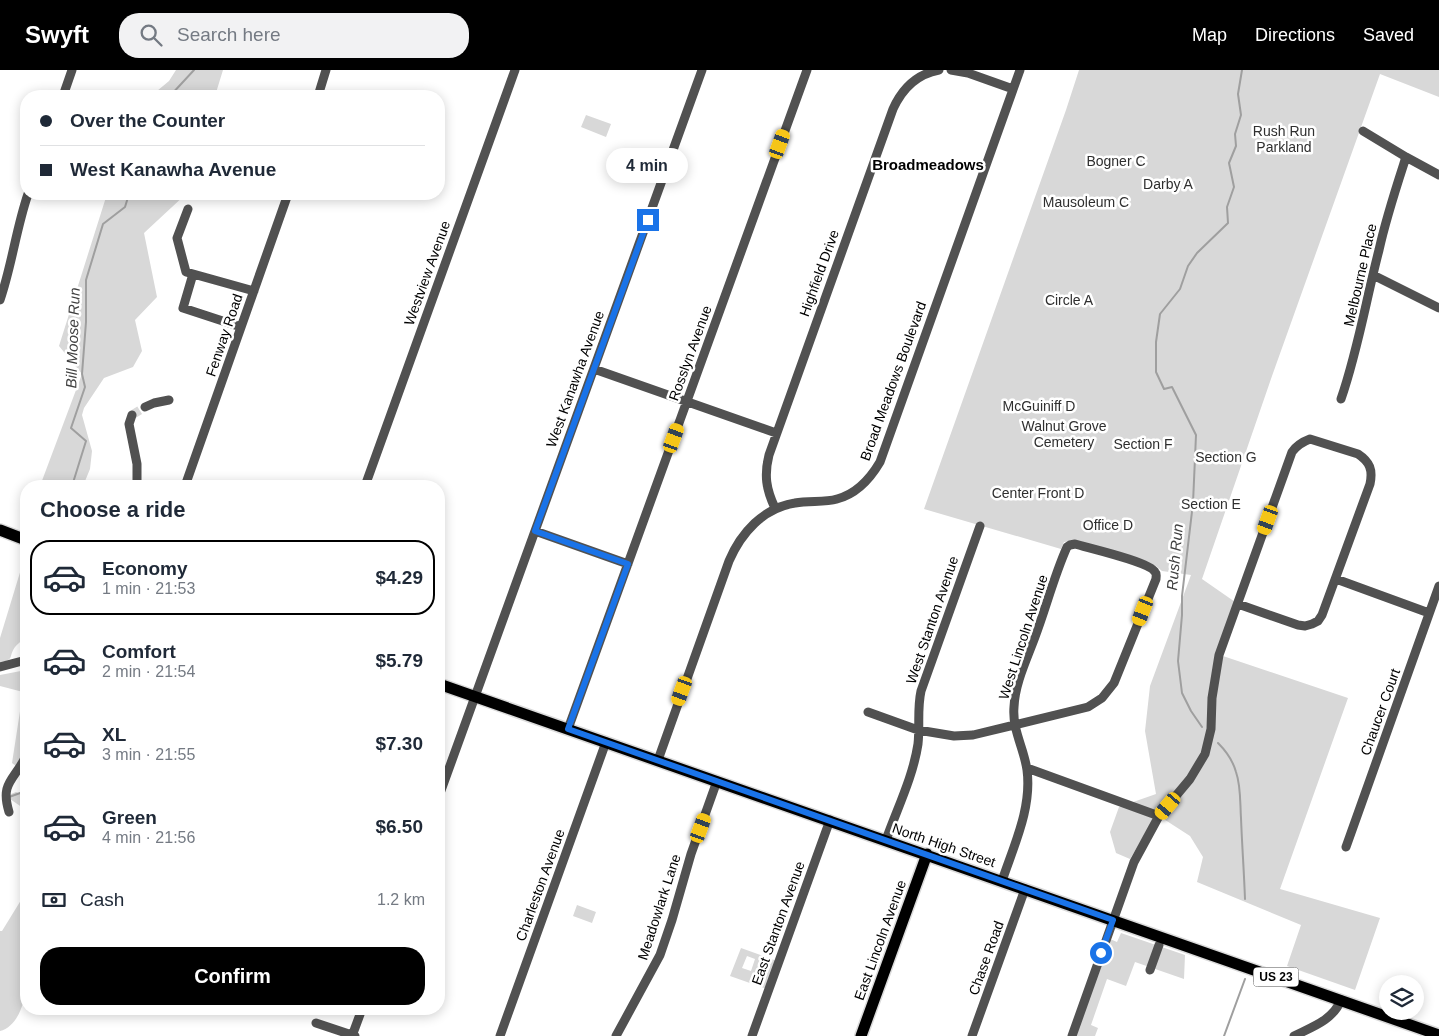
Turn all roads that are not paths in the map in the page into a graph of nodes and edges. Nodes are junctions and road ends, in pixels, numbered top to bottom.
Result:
1 (72, 70) edge
2 (326, 70) edge
3 (515, 70) edge
4 (702, 70) edge
5 (807, 70) edge
6 (939, 70) edge
7 (951, 70) edge
8 (1020, 70) edge
9 (1013, 89) junction
10 (65, 90) edge
11 (320, 90) edge
12 (1363, 131) dead end
13 (1406, 157) junction
14 (1439, 175) edge
15 (26, 200) edge
16 (286, 200) edge
17 (188, 209) dead end
18 (193, 274) junction
19 (1373, 275) junction
20 (254, 292) junction
21 (0, 300) edge
22 (1439, 308) edge
23 (241, 327) junction
24 (594, 369) junction
25 (1341, 399) dead end
26 (169, 400) dead end
27 (687, 402) junction
28 (145, 407) tunnel mouth
29 (132, 415) dead end
30 (776, 433) junction
31 (137, 480) edge
32 (187, 480) edge
33 (367, 480) edge
34 (775, 508) junction
35 (980, 526) dead end
36 (0, 530) edge
37 (535, 531) junction
38 (20, 538) edge
39 (628, 564) junction
40 (1336, 580) junction
41 (1439, 586) edge
42 (1238, 604) junction
43 (1429, 613) junction
44 (20, 662) edge
45 (0, 667) edge
46 (445, 686) edge
47 (475, 697) junction
48 (868, 712) dead end
49 (1014, 725) junction
50 (568, 729) junction
51 (918, 730) junction
52 (606, 742) junction
53 (658, 760) junction
54 (20, 767) edge
55 (1027, 768) junction
56 (445, 780) edge
57 (717, 781) junction
58 (8, 812) dead end
59 (1159, 816) junction
60 (830, 820) junction
61 (886, 840) junction
62 (1346, 847) dead end
63 (927, 854) junction
64 (1002, 881) junction
65 (1025, 889) junction
66 (1113, 920) junction
67 (1159, 945) dead end
68 (1150, 970) dead end
69 (1341, 1000) junction
70 (360, 1015) edge
71 (316, 1023) dead end
72 (1439, 1035) edge
73 (353, 1036) edge
74 (500, 1036) edge
75 (616, 1036) edge
76 (752, 1036) edge
77 (862, 1036) edge
78 (972, 1036) edge
79 (1072, 1036) edge
80 (1294, 1036) edge

1 - 10 street
2 - 11 street
3 - 33 street, Westview Avenue
4 - 24 street, West Kanawha Avenue
5 - 27 street, Rosslyn Avenue
6 - 30 street, Highfield Drive
7 - 9 street
8 - 9 street, Broad Meadows Boulevard
9 - 34 street, Broad Meadows Boulevard
12 - 13 street
13 - 14 street
13 - 19 street, Melbourne Place
15 - 21 street
16 - 20 street, Fenway Road
17 - 18 street
18 - 20 street
18 - 23 street
19 - 22 street
19 - 25 street, Melbourne Place
20 - 23 street, Fenway Road
23 - 32 street, Fenway Road
24 - 27 street
24 - 37 street, West Kanawha Avenue
26 - 28 street
27 - 30 street
27 - 39 street, Rosslyn Avenue
29 - 31 street
30 - 34 street, Highfield Drive
34 - 53 street, Broad Meadows Boulevard
35 - 51 street, West Stanton Avenue
36 - 38 main road
37 - 39 street
37 - 47 street, West Kanawha Avenue
39 - 50 street, Rosslyn Avenue
40 - 42 street
40 - 42 street
40 - 43 street
41 - 43 street, Chaucer Court
42 - 59 street
43 - 62 street, Chaucer Court
44 - 45 street
46 - 47 main road, North High Street / US 23
47 - 50 main road, North High Street / US 23
47 - 56 street, West Kanawha Avenue
48 - 51 street
49 - 49 street, West Lincoln Avenue
49 - 51 street
49 - 55 street, West Lincoln Avenue
50 - 52 main road, North High Street / US 23
51 - 61 street, West Stanton Avenue
52 - 53 main road, North High Street / US 23
52 - 74 street, Charleston Avenue
53 - 57 main road, North High Street / US 23
54 - 58 street
55 - 59 street
55 - 64 street, West Lincoln Avenue
57 - 60 main road, North High Street / US 23
57 - 75 street, Meadowlark Lane
59 - 66 street
60 - 61 main road, North High Street / US 23
60 - 76 street, East Stanton Avenue
61 - 63 main road, North High Street / US 23
63 - 64 main road, North High Street / US 23
63 - 77 main road, East Lincoln Avenue
64 - 65 main road, North High Street / US 23
65 - 66 main road, North High Street / US 23
65 - 78 street, Chase Road
66 - 69 main road, North High Street / US 23
66 - 79 street
67 - 68 street
69 - 72 main road, North High Street / US 23
69 - 80 street
70 - 73 street
71 - 73 street

